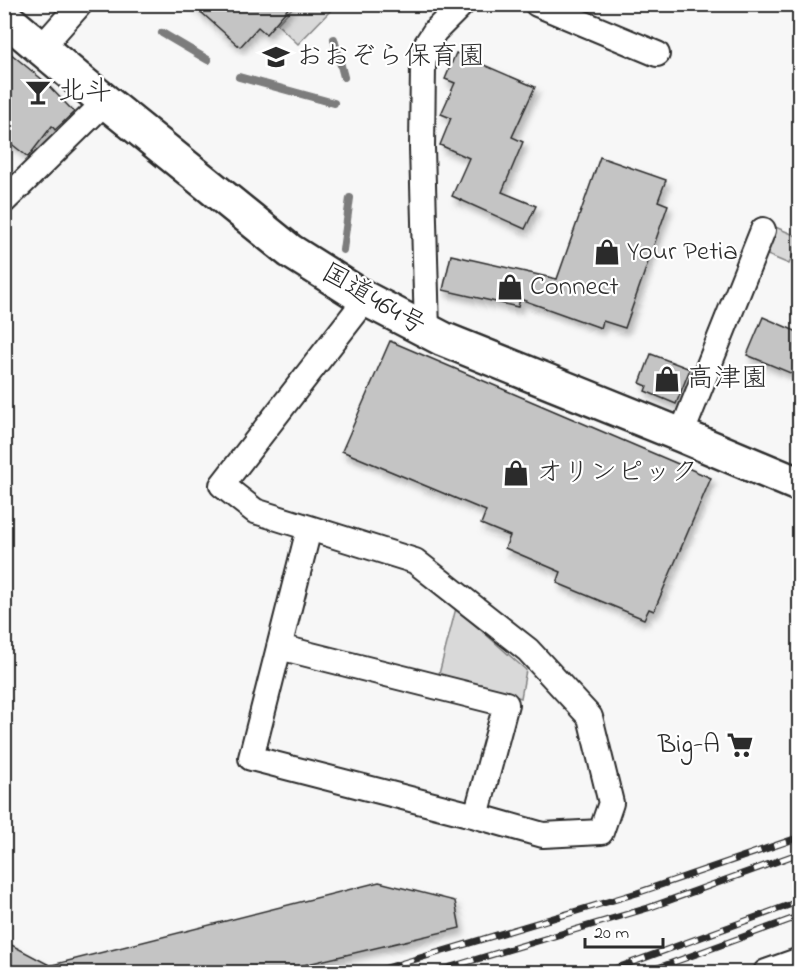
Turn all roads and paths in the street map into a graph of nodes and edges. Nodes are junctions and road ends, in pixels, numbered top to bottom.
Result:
1 (80, 4) edge
2 (462, 4) edge
3 (537, 4) edge
4 (4, 17) edge
5 (41, 48) junction
6 (657, 54) dead end
7 (105, 102) junction
8 (4, 201) edge
9 (763, 230) dead end
10 (366, 299) junction
11 (427, 331) junction
12 (681, 435) junction
13 (800, 485) edge
14 (309, 529) junction
15 (279, 647) junction
16 (476, 816) junction
17 (800, 960) edge
18 (766, 972) edge

1 - 5 street
2 - 11 street
3 - 6 street
4 - 5 highway, 国道464号
5 - 7 highway, 国道464号
7 - 8 street
7 - 10 highway, 国道464号
9 - 12 street
10 - 11 highway, 国道464号
10 - 14 street
11 - 12 highway, 国道464号
12 - 13 highway, 国道464号
14 - 15 street
14 - 16 street
15 - 16 street
15 - 16 street
17 - 18 street

